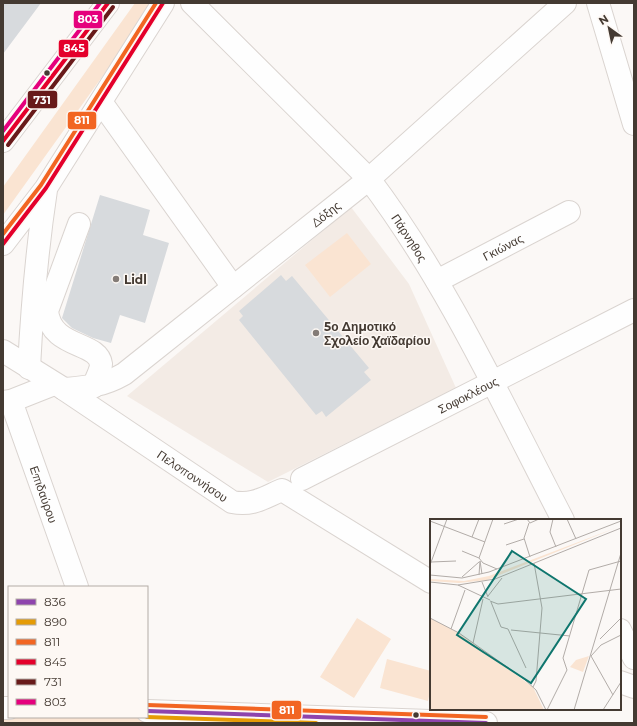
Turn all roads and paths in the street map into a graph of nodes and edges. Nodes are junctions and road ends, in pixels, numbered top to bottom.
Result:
1 (108, 3) edge
2 (164, 3) edge
3 (192, 3) edge
4 (565, 3) edge
5 (598, 3) edge
6 (101, 102) junction
7 (634, 124) edge
8 (3, 141) edge
9 (369, 179) junction
10 (46, 188) junction
11 (569, 212) dead end
12 (79, 224) dead end
13 (3, 244) edge
14 (436, 281) junction
15 (233, 287) junction
16 (634, 310) edge
17 (3, 351) edge
18 (29, 368) junction
19 (492, 383) junction
20 (59, 386) junction
21 (93, 387) junction
22 (7, 402) edge
23 (302, 479) dead end
24 (562, 519) edge
25 (430, 581) edge
26 (77, 586) edge
27 (621, 632) edge
28 (634, 658) edge
29 (621, 682) edge
30 (634, 687) edge
31 (148, 711) edge
32 (486, 723) edge

1 - 8 main road
2 - 6 main road
3 - 9 main road, Πάρνηθος
4 - 9 main road, Δόξης
5 - 7 main road
6 - 10 main road
6 - 15 main road
9 - 14 main road, Πάρνηθος
9 - 15 main road, Δόξης
10 - 13 main road
10 - 18 main road
11 - 14 main road, Γκιώνας
12 - 21 main road
14 - 19 main road, Πάρνηθος
15 - 21 main road, Δόξης
16 - 19 main road, Σοφοκλέους
17 - 18 main road, Πελοποννήσου
18 - 20 main road, Πελοποννήσου
19 - 23 main road, Σοφοκλέους
19 - 24 main road, Πάρνηθος
20 - 21 main road, Δόξης
20 - 22 main road, Δόξης
20 - 25 main road, Πελοποννήσου
22 - 26 main road, Επιδαύρου
27 - 28 main road
29 - 30 main road
31 - 32 main road

